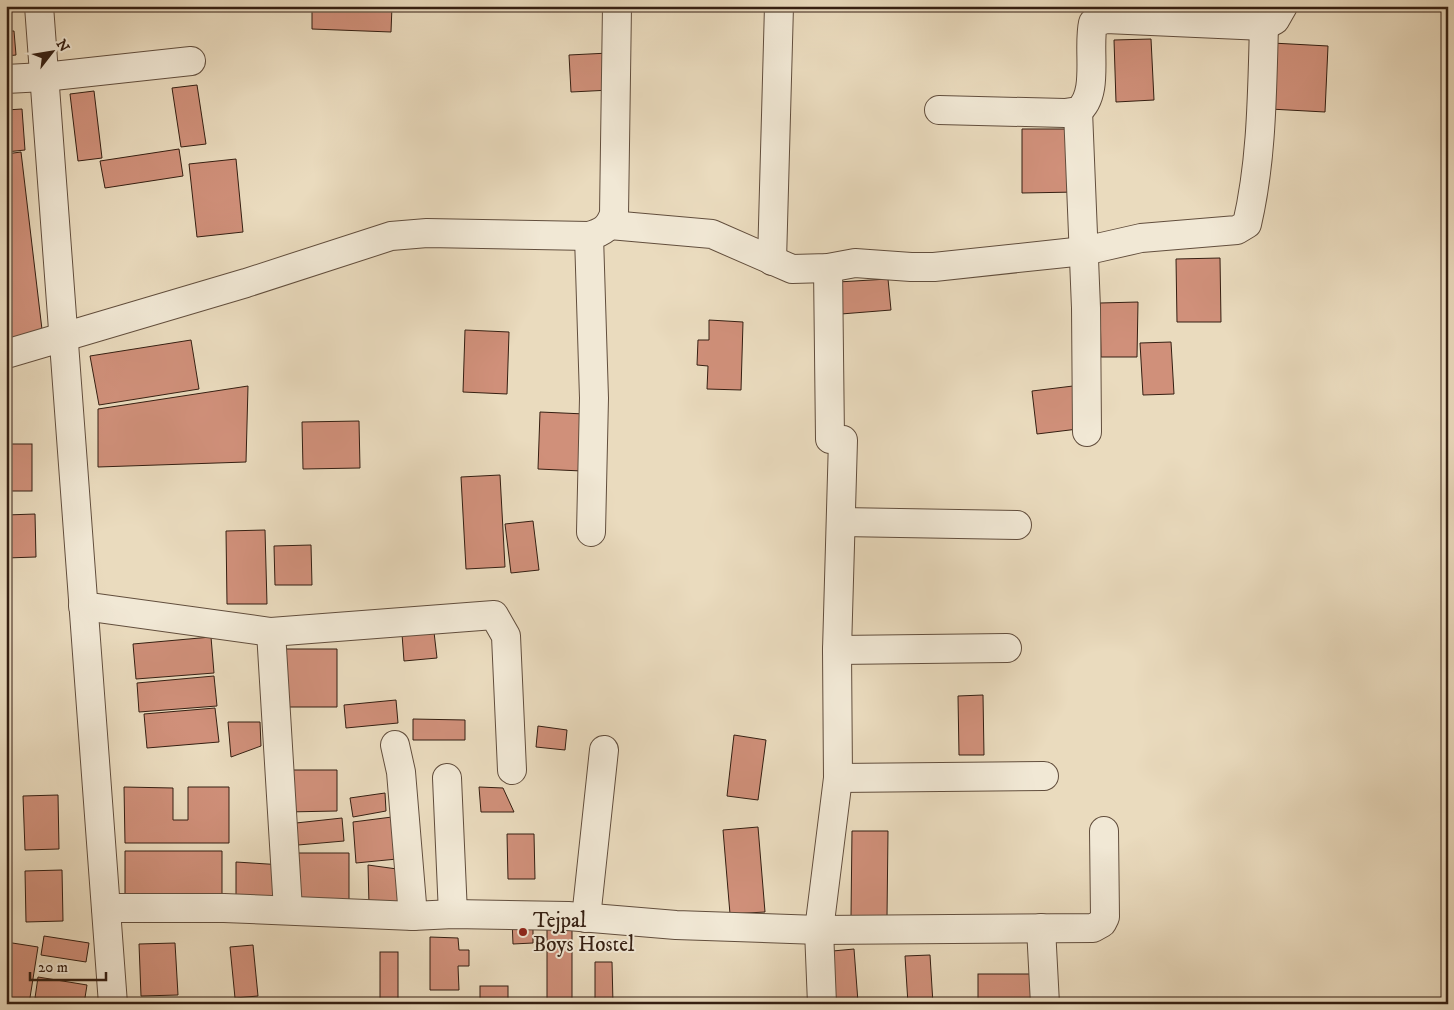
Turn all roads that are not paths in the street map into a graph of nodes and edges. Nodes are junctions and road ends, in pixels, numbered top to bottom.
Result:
1 (39, 6) edge
2 (617, 6) edge
3 (780, 6) edge
4 (1283, 6) edge
5 (1088, 15) edge
6 (1264, 26) junction
7 (191, 61) dead end
8 (44, 77) junction
9 (6, 78) edge
10 (939, 110) dead end
11 (1078, 111) junction
12 (599, 231) junction
13 (1084, 251) junction
14 (772, 261) junction
15 (828, 268) junction
16 (64, 338) junction
17 (6, 354) edge
18 (1087, 432) dead end
19 (841, 522) junction
20 (1017, 525) dead end
21 (591, 532) dead end
22 (83, 606) junction
23 (271, 632) junction
24 (1007, 648) dead end
25 (837, 650) junction
26 (395, 745) dead end
27 (604, 750) dead end
28 (512, 770) dead end
29 (1044, 776) dead end
30 (447, 778) dead end
31 (838, 778) junction
32 (1104, 831) dead end
33 (106, 908) junction
34 (288, 910) junction
35 (453, 914) junction
36 (413, 916) junction
37 (586, 918) junction
38 (1041, 928) junction
39 (819, 930) junction
40 (113, 1004) edge
41 (822, 1004) edge
42 (1045, 1004) edge

1 - 8 street
2 - 12 street
3 - 14 street
4 - 6 street
5 - 6 street
5 - 11 street
6 - 13 street
7 - 8 street
8 - 9 street
8 - 16 street
10 - 11 street
11 - 13 street
12 - 14 street
12 - 16 street
12 - 21 street
13 - 15 street
13 - 18 street
14 - 15 street
15 - 19 street
16 - 17 street
16 - 22 street
19 - 20 street
19 - 25 street
22 - 23 street
22 - 33 street
23 - 28 street
23 - 34 street
24 - 25 street
25 - 31 street
26 - 36 street
27 - 37 street
29 - 31 street
30 - 35 street
31 - 39 street
32 - 38 street
33 - 34 street
33 - 40 street
34 - 36 street
35 - 36 street
35 - 37 street
37 - 39 street
38 - 39 street
38 - 42 street
39 - 41 street

